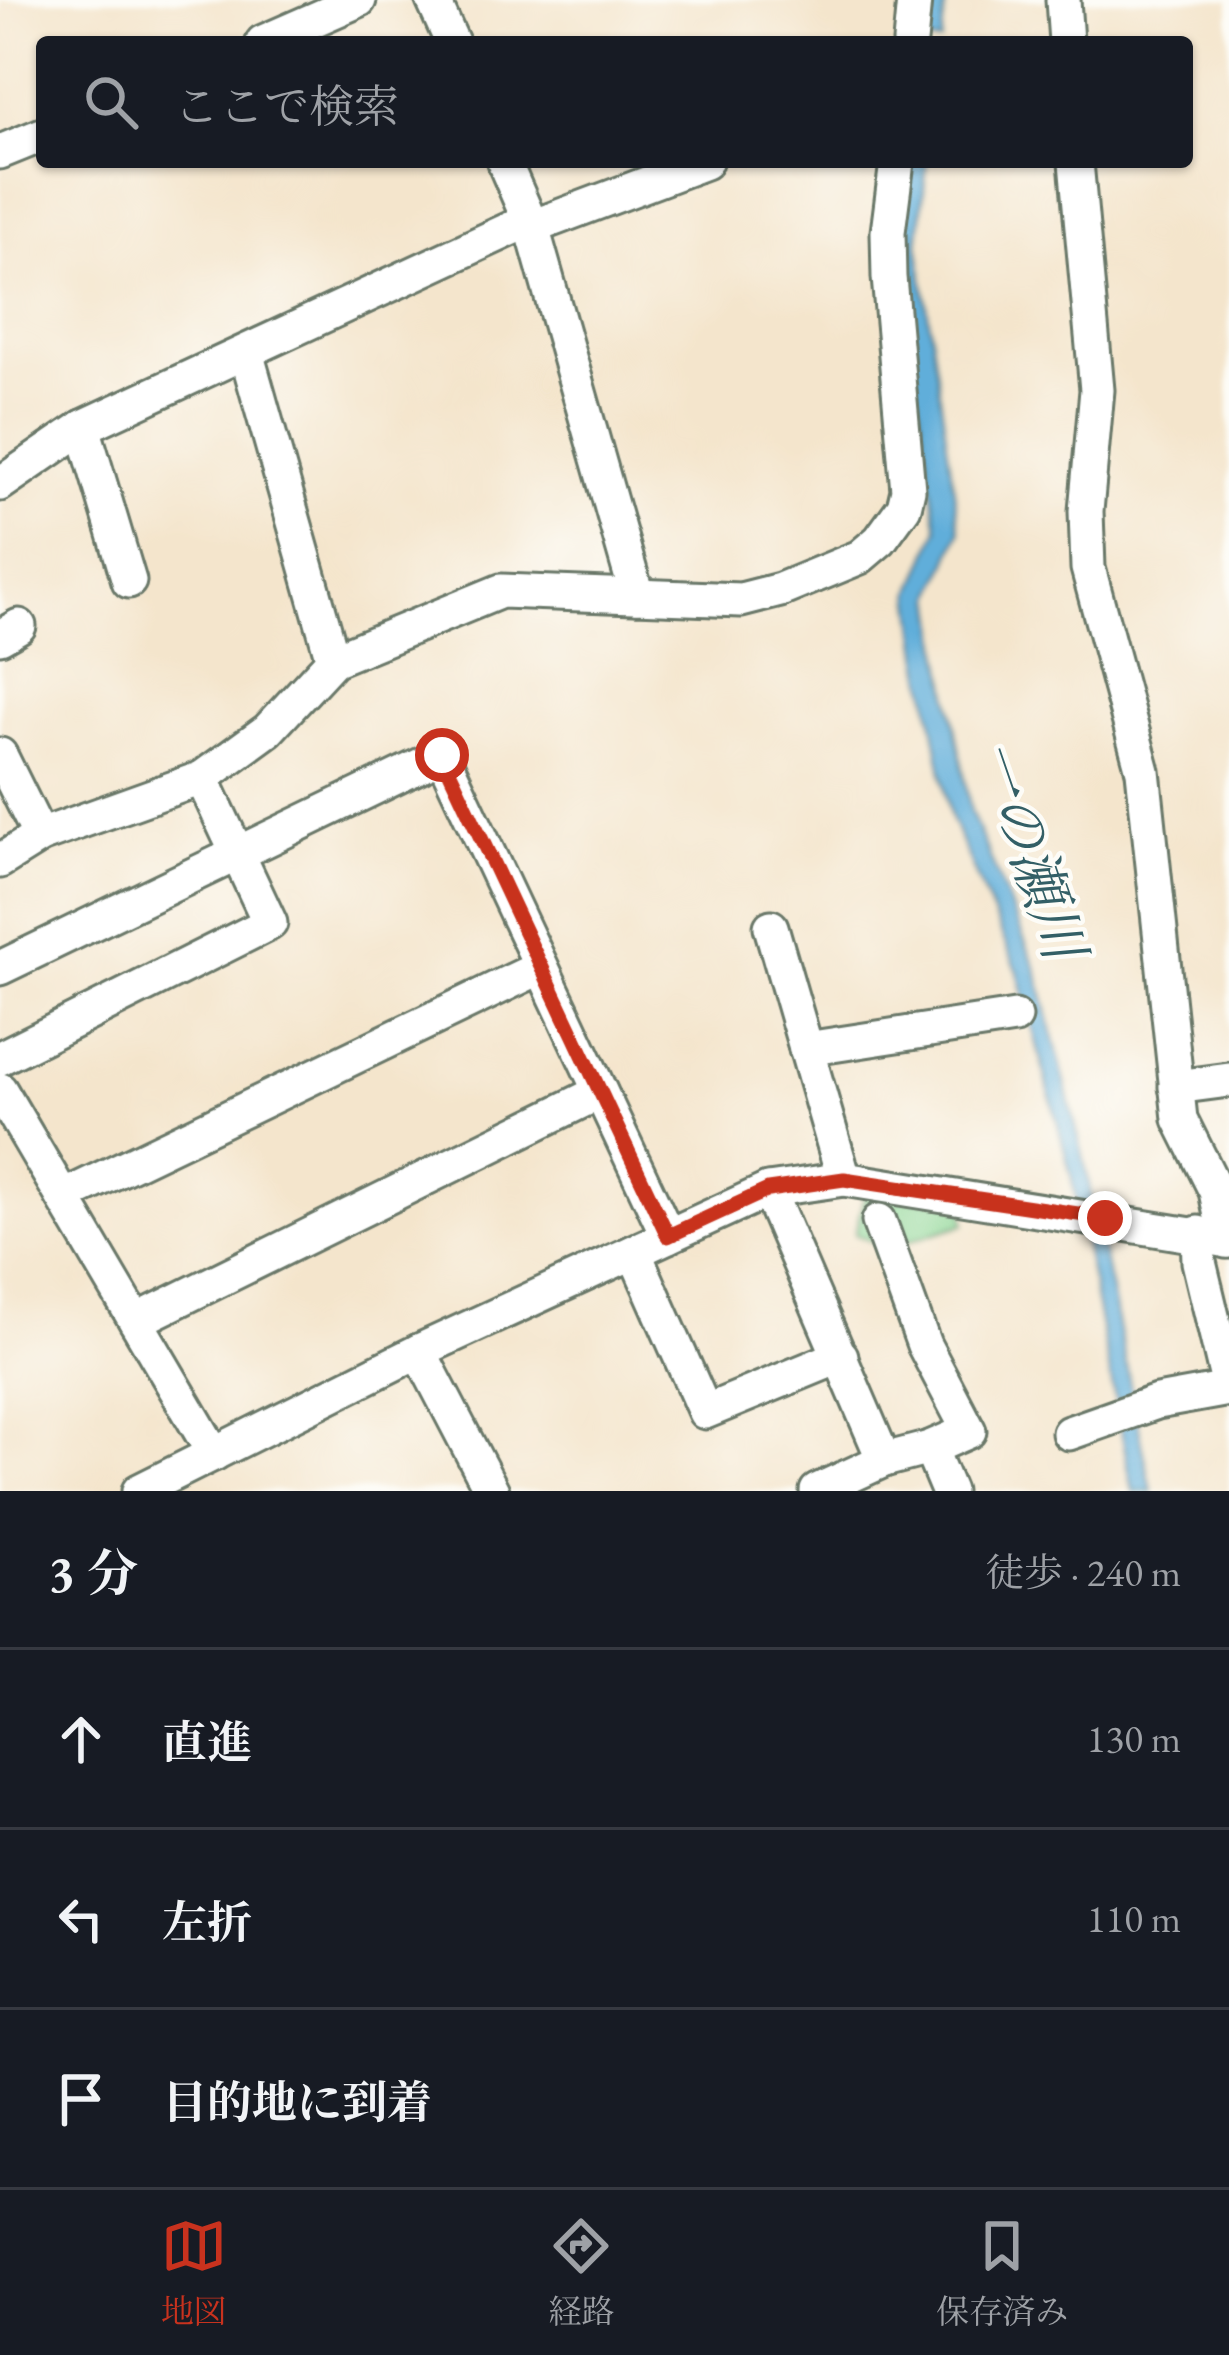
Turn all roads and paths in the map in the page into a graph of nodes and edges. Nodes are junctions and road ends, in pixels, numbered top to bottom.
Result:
1 (359, 0) edge
2 (434, 0) edge
3 (914, 0) edge
4 (1063, 0) edge
5 (276, 36) edge
6 (449, 36) edge
7 (911, 36) edge
8 (1066, 36) edge
9 (36, 137) edge
10 (0, 152) edge
11 (507, 168) edge
12 (689, 168) edge
13 (896, 168) edge
14 (1077, 168) edge
15 (532, 227) junction
16 (246, 352) junction
17 (83, 427) junction
18 (0, 484) edge
19 (128, 581) dead end
20 (637, 596) junction
21 (333, 660) junction
22 (0, 755) edge
23 (202, 778) junction
24 (40, 836) junction
25 (238, 854) junction
26 (0, 861) edge
27 (771, 927) dead end
28 (541, 967) junction
29 (0, 968) edge
30 (1015, 1017) dead end
31 (806, 1048) junction
32 (0, 1058) edge
33 (1229, 1081) edge
34 (1176, 1088) junction
35 (0, 1090) edge
36 (600, 1092) junction
37 (844, 1179) junction
38 (768, 1190) junction
39 (63, 1197) junction
40 (879, 1221) dead end
41 (668, 1236) junction
42 (1218, 1238) edge
43 (634, 1252) junction
44 (136, 1321) junction
45 (419, 1351) junction
46 (841, 1356) junction
47 (1229, 1388) edge
48 (1069, 1433) dead end
49 (930, 1448) junction
50 (214, 1454) junction
51 (884, 1460) junction
52 (139, 1491) edge
53 (492, 1491) edge
54 (817, 1491) edge
55 (948, 1491) edge

1 - 5 street
2 - 6 street
3 - 7 street
4 - 8 street
9 - 10 street
11 - 15 street
12 - 15 street
13 - 20 street
14 - 34 street
15 - 16 street
15 - 20 street
16 - 17 street
16 - 21 street
17 - 18 street
17 - 19 street
20 - 21 street
21 - 23 street
22 - 24 street
23 - 24 street
23 - 25 street
24 - 26 street
25 - 28 street
25 - 29 street
25 - 32 street
27 - 31 street
28 - 36 street
28 - 39 street
30 - 31 street
31 - 37 street
33 - 34 street
34 - 42 street
35 - 39 street
36 - 41 street
36 - 44 street
37 - 38 street
37 - 42 street
38 - 41 street
38 - 46 street
39 - 44 street
40 - 49 street
41 - 43 street
42 - 47 street
43 - 45 street
43 - 46 street
44 - 50 street
45 - 50 street
45 - 53 street
46 - 51 street
47 - 48 street
49 - 51 street
49 - 55 street
50 - 52 street
51 - 54 street

